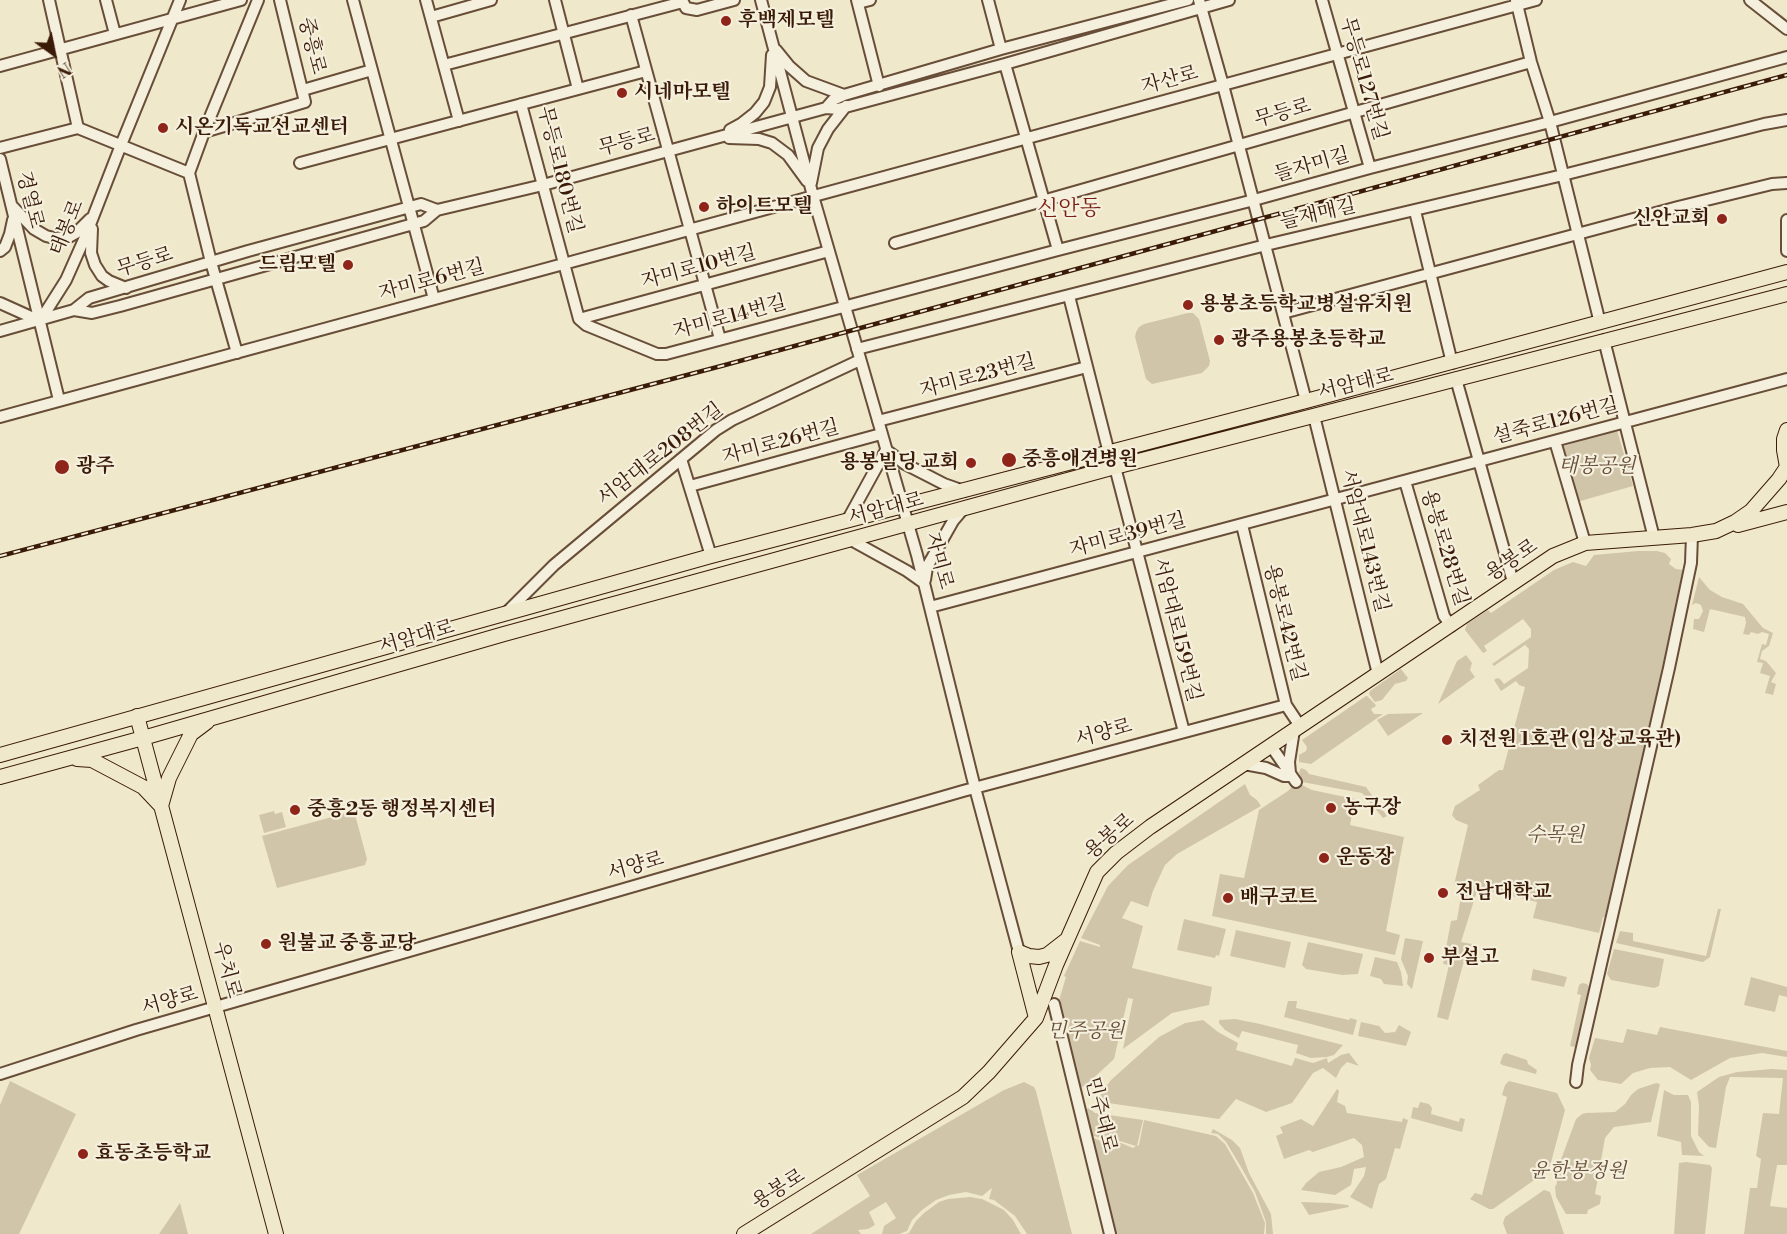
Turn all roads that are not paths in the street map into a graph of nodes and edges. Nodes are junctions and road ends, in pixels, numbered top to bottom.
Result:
1 (49, 0) edge
2 (106, 0) edge
3 (180, 0) edge
4 (242, 0) edge
5 (258, 0) edge
6 (280, 0) edge
7 (353, 0) edge
8 (426, 0) edge
9 (490, 0) edge
10 (555, 0) edge
11 (734, 0) edge
12 (761, 0) edge
13 (870, 0) edge
14 (988, 0) edge
15 (1188, 0) edge
16 (1229, 0) edge
17 (1322, 0) edge
18 (1536, 0) edge
19 (1750, 0) edge
20 (683, 1) edge
21 (857, 2) edge
22 (1516, 3) edge
23 (1200, 4) edge
24 (631, 15) junction
25 (431, 17) junction
26 (173, 18) junction
27 (1787, 29) edge
28 (564, 33) junction
29 (115, 34) junction
30 (773, 46) junction
31 (61, 49) junction
32 (1001, 49) junction
33 (1337, 54) junction
34 (1787, 57) edge
35 (1531, 62) junction
36 (1005, 64) junction
37 (444, 65) junction
38 (0, 66) edge
39 (372, 70) junction
40 (646, 71) junction
41 (1223, 85) junction
42 (879, 86) junction
43 (578, 89) junction
44 (303, 90) junction
45 (845, 101) junction
46 (520, 104) junction
47 (1354, 112) junction
48 (791, 118) junction
49 (1787, 120) edge
50 (459, 121) junction
51 (1550, 122) junction
52 (78, 128) junction
53 (204, 132) junction
54 (716, 138) junction
55 (1027, 138) junction
56 (391, 139) junction
57 (121, 145) junction
58 (1239, 145) junction
59 (0, 148) edge
60 (668, 151) junction
61 (0, 159) edge
62 (300, 163) dead end
63 (1370, 168) junction
64 (189, 173) junction
65 (1563, 175) junction
66 (1787, 183) edge
67 (543, 185) junction
68 (812, 191) junction
69 (1044, 201) junction
70 (1254, 201) junction
71 (11, 205) junction
72 (410, 208) junction
73 (436, 210) junction
74 (1415, 211) junction
75 (14, 217) junction
76 (93, 217) junction
77 (1787, 220) edge
78 (414, 223) junction
79 (690, 230) junction
80 (1578, 235) junction
81 (895, 243) dead end
82 (1266, 245) junction
83 (1058, 250) junction
84 (0, 251) edge
85 (829, 251) junction
86 (1787, 251) edge
87 (211, 262) junction
88 (564, 264) junction
89 (1787, 272) edge
90 (1431, 274) junction
91 (217, 279) junction
92 (705, 285) junction
93 (126, 288) junction
94 (1780, 295) edge
95 (1069, 296) junction
96 (434, 299) junction
97 (0, 303) edge
98 (1787, 305) edge
99 (846, 306) junction
100 (74, 310) junction
101 (1283, 313) junction
102 (579, 319) junction
103 (40, 321) junction
104 (1600, 323) junction
105 (0, 331) edge
106 (720, 339) junction
107 (1604, 340) junction
108 (237, 352) junction
109 (859, 355) junction
110 (1452, 363) junction
111 (1087, 367) junction
112 (1456, 379) junction
113 (1787, 379) edge
114 (59, 400) junction
115 (1306, 401) junction
116 (1314, 416) junction
117 (0, 417) edge
118 (878, 421) junction
119 (1625, 422) junction
120 (1787, 430) edge
121 (881, 434) junction
122 (1554, 441) junction
123 (886, 450) junction
124 (1109, 453) junction
125 (681, 459) junction
126 (1479, 461) junction
127 (1115, 467) junction
128 (1787, 467) edge
129 (1405, 481) junction
130 (690, 486) junction
131 (964, 491) junction
132 (1335, 499) junction
133 (903, 507) junction
134 (964, 508) junction
135 (1787, 512) edge
136 (848, 521) junction
137 (907, 524) junction
138 (1242, 525) junction
139 (1716, 531) junction
140 (1692, 535) junction
141 (1654, 538) junction
142 (851, 540) junction
143 (1585, 543) junction
144 (1137, 551) junction
145 (711, 556) junction
146 (1513, 582) junction
147 (924, 583) junction
148 (930, 607) junction
149 (506, 612) junction
150 (1451, 626) junction
151 (1378, 674) junction
152 (1286, 705) junction
153 (137, 716) junction
154 (211, 718) junction
155 (1297, 728) junction
156 (1184, 732) junction
157 (143, 738) junction
158 (1271, 746) junction
159 (0, 755) edge
160 (69, 758) junction
161 (1244, 764) junction
162 (0, 777) edge
163 (1292, 777) junction
164 (975, 788) junction
165 (161, 806) junction
166 (1068, 937) junction
167 (1019, 952) junction
168 (1054, 1004) dead end
169 (216, 1007) junction
170 (1036, 1018) junction
171 (0, 1074) edge
172 (1576, 1082) dead end
173 (276, 1234) edge
174 (744, 1234) edge
175 (1110, 1234) edge

1 - 31 street
2 - 29 street
3 - 26 street, 태봉로
4 - 26 street
5 - 53 street
6 - 44 street, 중흥로
7 - 39 street
8 - 25 street
9 - 25 street
10 - 28 street
11 - 20 street
12 - 30 street, 자미로
13 - 21 street
14 - 32 street
15 - 32 street, 무등로
16 - 23 street, 무등로
17 - 33 street, 무등로127번길
18 - 22 street, 자산로
19 - 27 street
20 - 24 street
21 - 42 street
22 - 33 street, 자산로
22 - 35 street
23 - 36 street, 무등로
23 - 41 street
24 - 28 street
24 - 40 street
25 - 37 street
26 - 29 street
26 - 57 street, 태봉로
28 - 37 street
28 - 43 street
29 - 31 street
30 - 45 street
30 - 48 street, 자미로
30 - 54 street
31 - 38 street
31 - 52 street
32 - 42 street, 무등로
33 - 41 street, 자산로
33 - 47 street, 무등로127번길
34 - 51 street, 들자미길
35 - 47 street, 무등로
35 - 51 street
36 - 45 street, 무등로
36 - 55 street
37 - 50 street
39 - 44 street
39 - 56 street
40 - 43 street, 무등로180번길
40 - 60 street
41 - 55 street, 자산로
41 - 58 street
42 - 45 street, 무등로
43 - 46 street, 무등로180번길
44 - 53 street, 중흥로
45 - 48 street, 무등로
45 - 68 street
46 - 50 street
46 - 67 street, 무등로180번길
47 - 58 street, 무등로
47 - 63 street, 무등로127번길
48 - 54 street, 무등로
48 - 68 street, 자미로
49 - 65 street, 들재매길
50 - 56 street
51 - 63 street, 들자미길
51 - 65 street
52 - 57 street
52 - 59 street, 경열로
53 - 64 street
54 - 60 street, 무등로
54 - 68 street
55 - 68 street, 자산로
55 - 69 street
56 - 62 street
56 - 72 street
57 - 64 street
57 - 76 street, 태봉로
58 - 69 street, 무등로
58 - 70 street
60 - 67 street, 무등로
60 - 79 street
61 - 71 street, 경열로
63 - 70 street, 들자미길
64 - 87 street
65 - 74 street, 들재매길
65 - 80 street
66 - 80 street
67 - 73 street, 무등로
67 - 88 street, 무등로180번길
68 - 79 street, 자미로6번길
68 - 85 street, 자미로
69 - 81 street, 무등로
69 - 83 street
70 - 82 street
70 - 83 street, 들자미길
71 - 75 street, 경열로
71 - 76 street
72 - 73 street, 무등로
72 - 78 street
72 - 87 street, 무등로
73 - 78 street, 무등로
74 - 82 street, 들재매길
74 - 90 street
75 - 84 street
75 - 103 street, 경열로
76 - 93 street
76 - 103 street, 태봉로
77 - 86 street
78 - 91 street, 무등로
78 - 96 street
79 - 88 street, 자미로6번길
79 - 92 street
80 - 90 street
80 - 104 street
82 - 95 street, 들재매길
82 - 101 street
83 - 99 street, 들자미길
85 - 92 street, 자미로10번길
85 - 99 street, 자미로
87 - 91 street
87 - 93 street, 무등로
88 - 96 street, 자미로6번길
88 - 102 street
89 - 104 main road, 서암대로
90 - 101 street
90 - 110 street
91 - 100 street, 무등로
91 - 108 street
92 - 102 street, 자미로10번길
92 - 106 street
93 - 100 street, 무등로
94 - 98 main road
94 - 107 main road, 서암대로
95 - 109 street, 들재매길
95 - 111 street
96 - 108 street, 자미로6번길
97 - 103 street
99 - 106 street, 자미로14번길
99 - 109 street, 자미로
100 - 103 street, 무등로
101 - 115 street
102 - 106 street, 자미로14번길
103 - 105 street, 무등로
103 - 114 street, 경열로
104 - 110 main road, 서암대로
107 - 112 main road, 서암대로
107 - 119 street
108 - 114 street, 자미로6번길
109 - 118 street, 자미로
109 - 125 street, 서암대로208번길
110 - 115 main road, 서암대로
111 - 118 street, 자미로23번길
111 - 124 street
112 - 116 main road, 서암대로
112 - 126 street
113 - 119 street, 설죽로126번길
114 - 117 street, 자미로6번길
115 - 124 main road, 서암대로
116 - 127 main road, 서암대로
116 - 132 street, 서암대로143번길
118 - 121 street, 자미로
119 - 122 street, 설죽로126번길
119 - 141 street
120 - 128 main road
121 - 123 street, 자미로
121 - 130 street, 자미로26번길
122 - 126 street, 설죽로126번길
122 - 143 street
123 - 131 street
123 - 133 street, 자미로
123 - 136 street
124 - 131 main road, 서암대로
125 - 130 street
125 - 149 street, 서암대로208번길
126 - 129 street, 설죽로126번길
126 - 146 street
127 - 134 main road, 서암대로
127 - 144 street, 서암대로159번길
128 - 139 main road, 용봉로
129 - 132 street, 설죽로126번길
129 - 150 street, 용봉로28번길
130 - 145 street
131 - 133 main road, 서암대로
132 - 138 street, 자미로39번길
132 - 151 street, 서암대로143번길
133 - 136 main road, 서암대로
133 - 137 street, 자미로
134 - 137 main road, 서암대로
134 - 147 street
135 - 139 main road
136 - 145 main road, 서암대로
137 - 142 main road, 서암대로
137 - 147 street, 자미로
138 - 144 street, 자미로39번길
138 - 152 street, 용봉로42번길
139 - 140 main road, 용봉로
140 - 141 main road, 용봉로
140 - 172 street
141 - 143 main road, 용봉로
142 - 147 street
142 - 154 main road, 서암대로
143 - 146 main road, 용봉로
144 - 148 street, 자미로39번길
144 - 156 street, 서암대로159번길
145 - 149 main road, 서암대로
146 - 150 main road, 용봉로
147 - 148 street, 자미로
148 - 164 street, 자미로
149 - 153 main road, 서암대로
150 - 151 main road, 용봉로
151 - 155 main road, 용봉로
152 - 155 street, 용봉로42번길
152 - 156 street, 서양로
153 - 157 main road, 우치로
153 - 159 main road, 서암대로
154 - 157 main road, 서암대로
154 - 165 main road
155 - 158 main road, 용봉로
155 - 163 street
156 - 164 street, 서양로
157 - 160 main road, 서암대로
157 - 165 main road, 우치로
158 - 161 main road, 용봉로
158 - 163 street
160 - 162 main road, 서암대로
160 - 165 main road
161 - 163 street
161 - 166 main road, 용봉로
164 - 167 street, 자미로
164 - 169 street, 서양로
165 - 169 main road, 우치로
166 - 167 main road
166 - 170 main road, 용봉로
167 - 170 main road, 자미로
168 - 175 street, 민주대로
169 - 171 street, 서양로
169 - 173 main road, 우치로
170 - 174 main road, 용봉로

